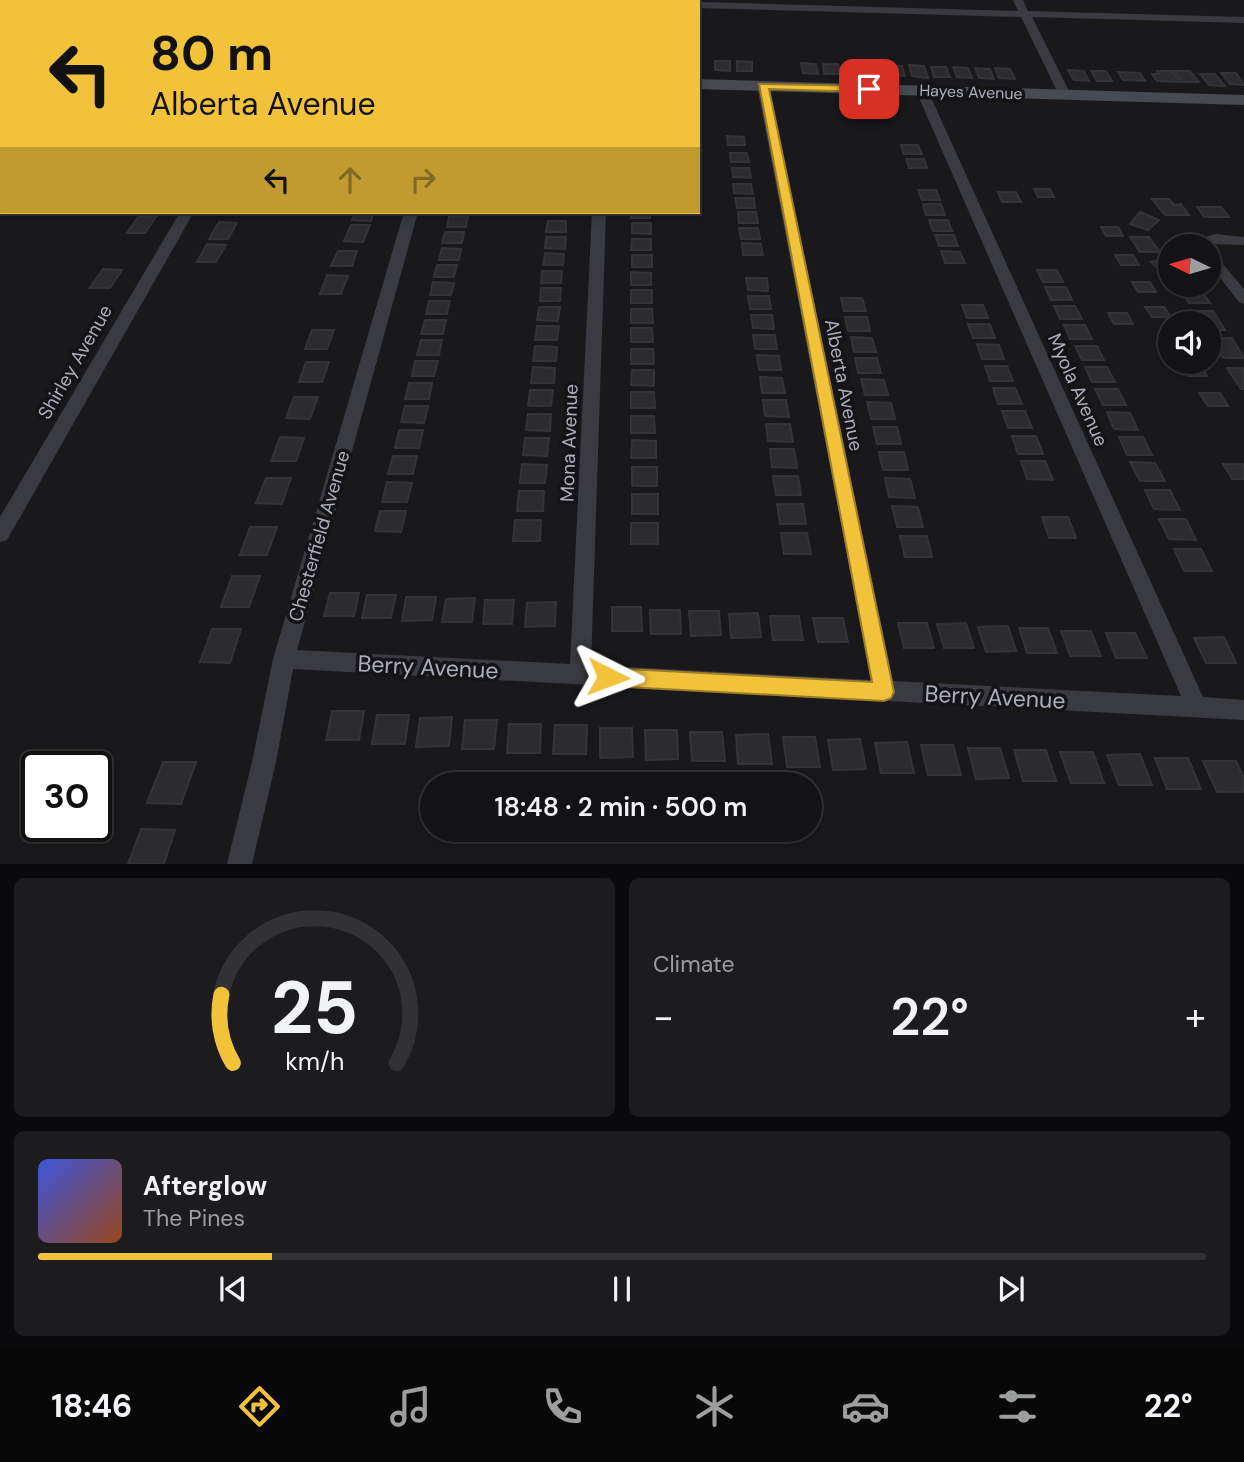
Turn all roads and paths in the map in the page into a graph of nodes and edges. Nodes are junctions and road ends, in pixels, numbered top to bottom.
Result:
1 (1018, 0) edge
2 (700, 5) edge
3 (1026, 14) junction
4 (1244, 20) edge
5 (700, 84) edge
6 (763, 86) junction
7 (922, 91) junction
8 (1065, 95) junction
9 (1244, 100) edge
10 (186, 214) edge
11 (410, 214) edge
12 (599, 214) edge
13 (1222, 239) edge
14 (1244, 241) edge
15 (1222, 271) edge
16 (1244, 299) edge
17 (0, 534) edge
18 (284, 659) junction
19 (580, 676) junction
20 (884, 692) junction
21 (1196, 706) junction
22 (1244, 710) edge
23 (239, 863) edge

1 - 3 street
2 - 3 street
3 - 4 street
3 - 8 street
5 - 6 street, Hayes Avenue
6 - 7 street, Hayes Avenue
6 - 20 street, Alberta Avenue
7 - 8 street, Hayes Avenue
7 - 21 street, Myola Avenue
8 - 9 street, Hayes Avenue
10 - 17 street, Shirley Avenue
11 - 18 street, Chesterfield Avenue
12 - 19 street, Mona Avenue
13 - 14 street
15 - 16 street
18 - 19 street, Berry Avenue
18 - 23 street, Chesterfield Avenue
19 - 20 street, Berry Avenue
20 - 21 street, Berry Avenue
21 - 22 street, Berry Avenue

